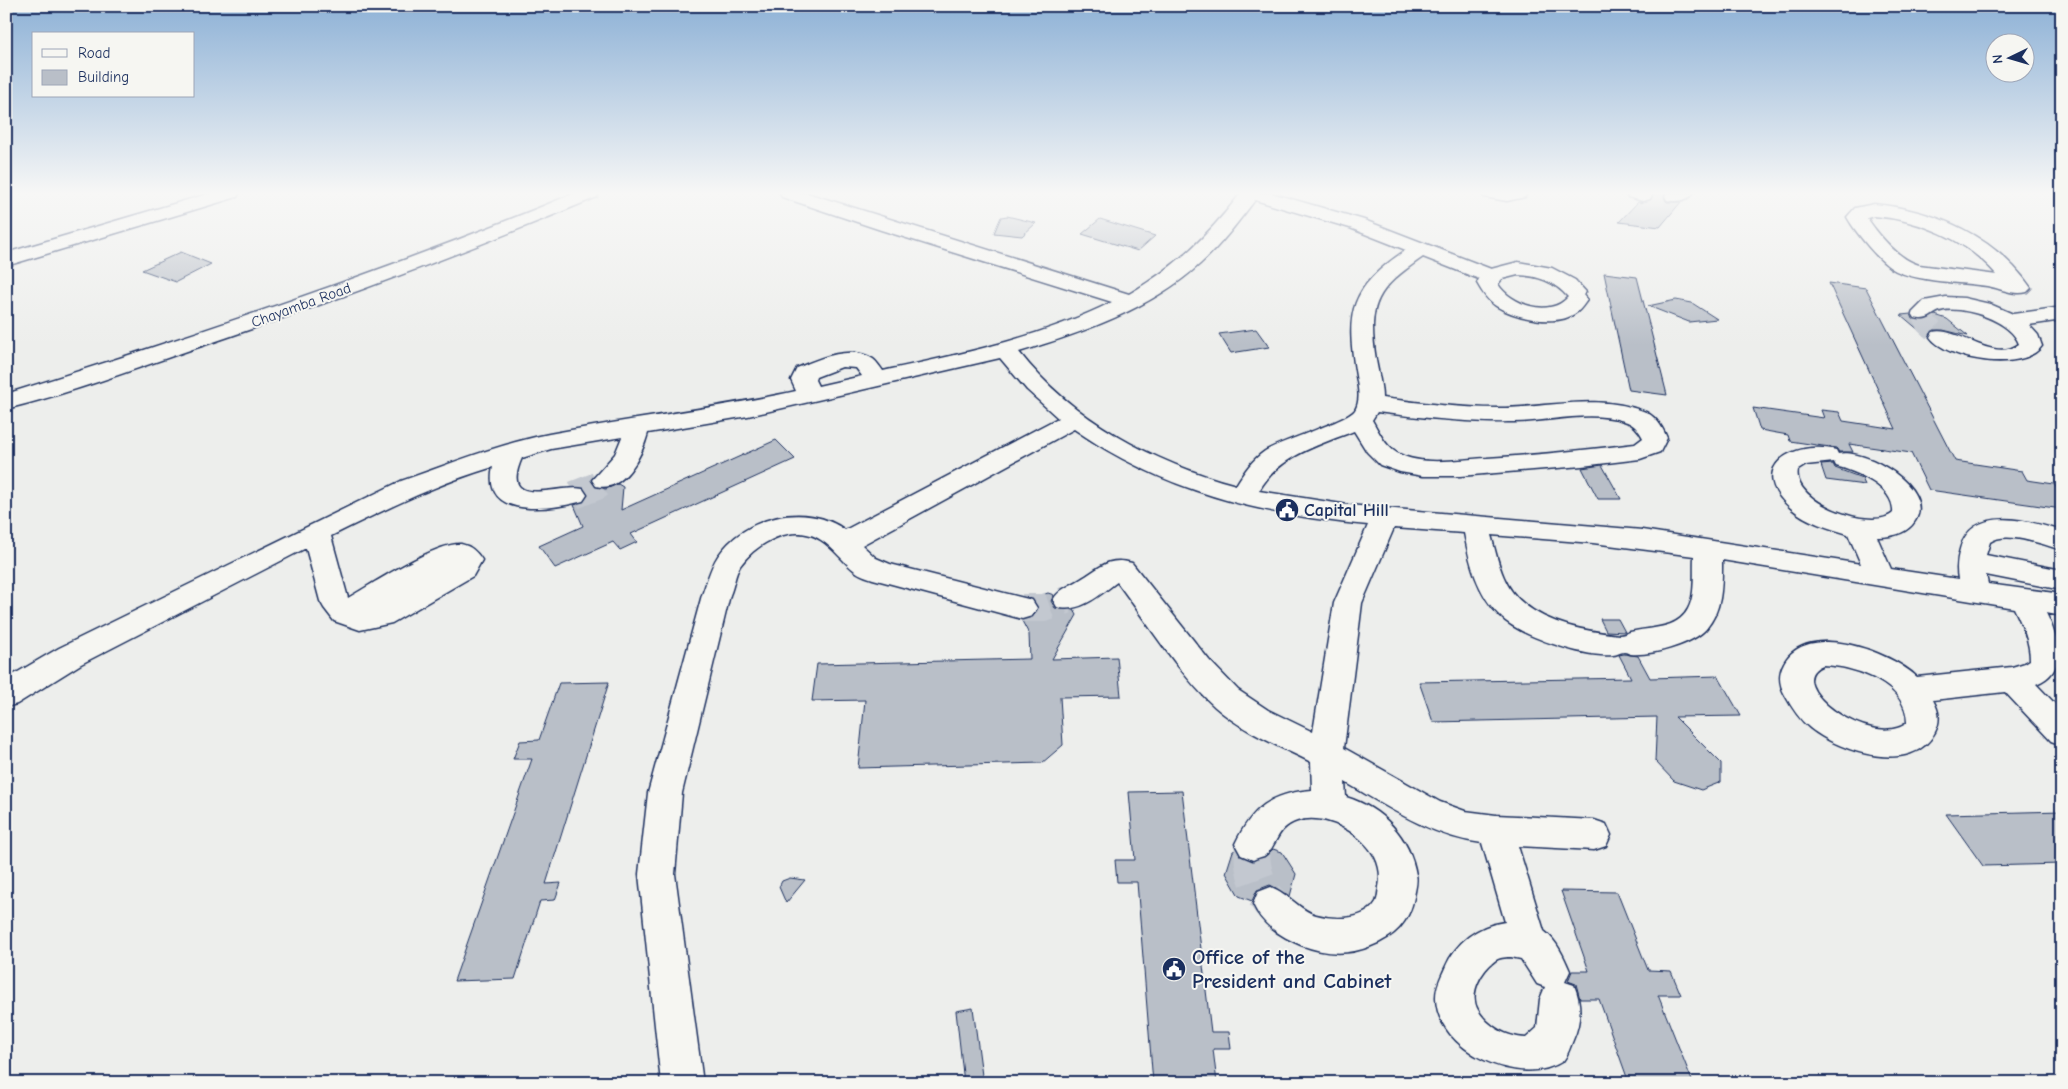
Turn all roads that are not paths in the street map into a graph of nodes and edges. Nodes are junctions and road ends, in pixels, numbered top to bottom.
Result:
1 (60, 244) edge
2 (466, 244) edge
3 (945, 244) edge
4 (1209, 244) edge
5 (1408, 244) edge
6 (1880, 244) edge
7 (1971, 244) edge
8 (1421, 249) junction
9 (6, 260) edge
10 (1491, 276) junction
11 (2020, 288) junction
12 (1130, 301) junction
13 (1923, 314) dead end
14 (2059, 314) edge
15 (2011, 321) junction
16 (1941, 337) tunnel mouth
17 (1005, 349) junction
18 (6, 402) edge
19 (1365, 412) junction
20 (1075, 419) junction
21 (637, 427) junction
22 (513, 452) junction
23 (605, 480) tunnel mouth
24 (574, 495) tunnel mouth
25 (1242, 497) junction
26 (1384, 519) junction
27 (1476, 525) junction
28 (1860, 527) junction
29 (316, 532) junction
30 (2062, 541) edge
31 (843, 543) junction
32 (1708, 548) junction
33 (1970, 562) junction
34 (1881, 577) junction
35 (2062, 580) edge
36 (1977, 592) junction
37 (1067, 600) tunnel mouth
38 (2024, 600) junction
39 (2062, 605) edge
40 (1022, 608) tunnel mouth
41 (344, 612) dead end
42 (2012, 679) junction
43 (1910, 690) dead end
44 (6, 695) edge
45 (2062, 732) edge
46 (1327, 755) junction
47 (1329, 806) junction
48 (1496, 830) junction
49 (1594, 835) dead end
50 (1253, 844) tunnel mouth
51 (1271, 904) tunnel mouth
52 (1546, 971) dead end
53 (682, 1083) edge

1 - 9 main road
2 - 18 main road, Chayamba Road
3 - 12 main road
4 - 12 main road
5 - 8 main road
6 - 11 main road
7 - 11 main road
8 - 10 main road
8 - 19 main road
10 - 10 main road
11 - 14 main road
12 - 17 main road
13 - 15 main road
14 - 15 main road
15 - 16 main road
17 - 20 main road
17 - 21 main road
19 - 19 main road
19 - 25 main road
20 - 25 main road
20 - 31 main road
21 - 22 main road
21 - 23 main road
22 - 24 main road
22 - 29 main road
25 - 26 main road
26 - 27 main road
26 - 46 main road
27 - 32 main road
27 - 32 main road
28 - 28 main road
28 - 34 main road
29 - 41 main road
29 - 44 main road
30 - 33 main road
31 - 40 main road
31 - 53 main road
32 - 34 main road
33 - 35 main road
33 - 36 main road
34 - 36 main road
36 - 38 main road
37 - 46 main road
38 - 39 main road
38 - 42 main road
42 - 43 main road
42 - 45 main road
46 - 47 main road
46 - 48 main road
47 - 50 main road
47 - 51 main road
48 - 49 main road
48 - 52 main road

